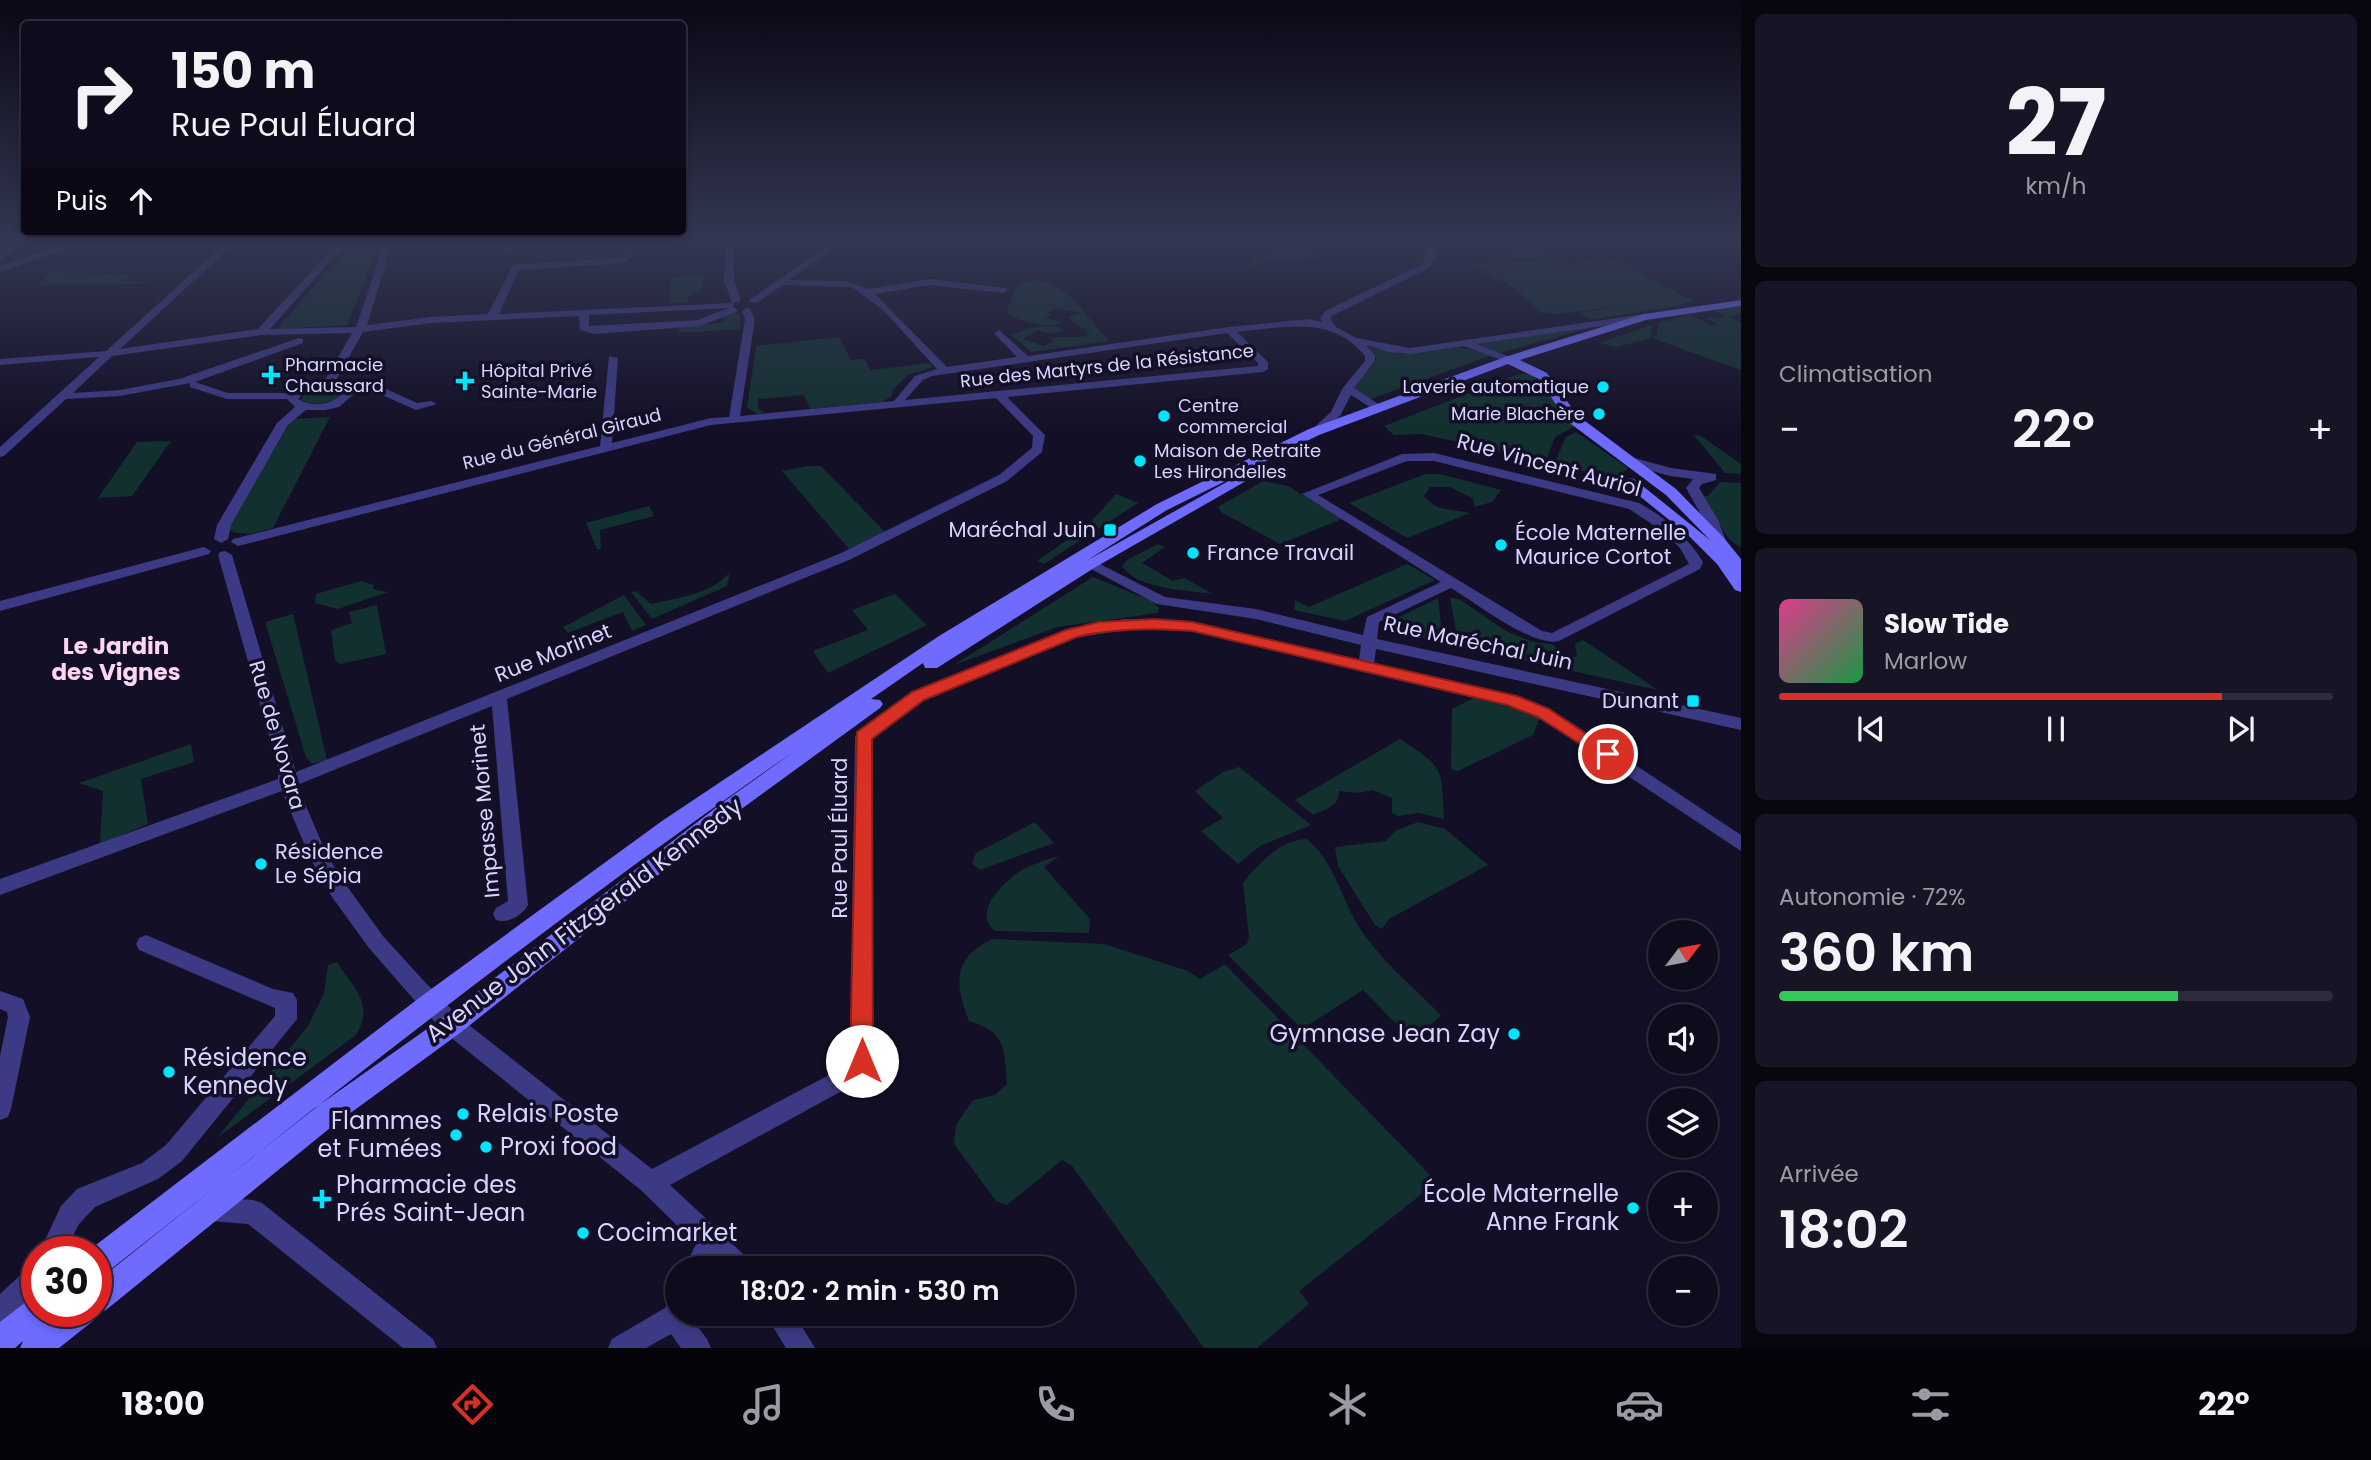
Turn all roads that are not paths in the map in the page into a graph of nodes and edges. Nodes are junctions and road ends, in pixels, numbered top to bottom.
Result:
1 (164, 303) edge
2 (288, 303) edge
3 (369, 303) edge
4 (499, 303) edge
5 (611, 303) edge
6 (754, 303) edge
7 (879, 303) edge
8 (1341, 303) edge
9 (1350, 303) edge
10 (1731, 303) edge
11 (733, 305) junction
12 (750, 306) junction
13 (611, 311) junction
14 (584, 313) junction
15 (492, 317) junction
16 (1644, 317) junction
17 (1313, 318) junction
18 (1332, 326) junction
19 (360, 329) junction
20 (1229, 330) junction
21 (261, 332) junction
22 (999, 333) dead end
23 (1586, 337) junction
24 (299, 341) dead end
25 (1462, 344) junction
26 (108, 353) junction
27 (53, 358) junction
28 (613, 358) dead end
29 (1025, 359) junction
30 (1508, 360) junction
31 (0, 362) edge
32 (1522, 366) junction
33 (945, 371) junction
34 (80, 378) junction
35 (330, 380) junction
36 (194, 385) dead end
37 (1348, 389) junction
38 (352, 391) junction
39 (999, 394) junction
40 (60, 396) junction
41 (293, 397) junction
42 (900, 403) junction
43 (431, 404) dead end
44 (303, 407) junction
45 (1377, 407) junction
46 (1391, 414) junction
47 (734, 419) junction
48 (1314, 432) junction
49 (606, 447) junction
50 (0, 453) edge
51 (1631, 461) junction
52 (1226, 474) junction
53 (1629, 482) junction
54 (1217, 494) junction
55 (1178, 499) junction
56 (1700, 503) junction
57 (1198, 504) junction
58 (1683, 504) junction
59 (1719, 541) junction
60 (228, 545) junction
61 (1085, 560) junction
62 (1741, 569) edge
63 (1452, 582) junction
64 (1741, 587) edge
65 (0, 606) edge
66 (1369, 642) junction
67 (1366, 668) junction
68 (499, 698) junction
69 (1741, 724) edge
70 (287, 781) junction
71 (1741, 844) edge
72 (0, 887) edge
73 (503, 914) dead end
74 (146, 944) dead end
75 (0, 1000) edge
76 (431, 1002) junction
77 (452, 1025) junction
78 (0, 1109) edge
79 (650, 1183) junction
80 (208, 1209) junction
81 (60, 1236) edge
82 (712, 1238) junction
83 (112, 1251) edge
84 (703, 1256) edge
85 (729, 1256) edge
86 (112, 1287) edge
87 (18, 1307) edge
88 (665, 1320) edge
89 (684, 1326) edge
90 (786, 1326) edge
91 (62, 1327) edge
92 (0, 1341) edge
93 (35, 1348) edge
94 (424, 1348) edge
95 (621, 1348) edge
96 (698, 1348) edge
97 (802, 1348) edge

1 - 26 street
2 - 21 street
3 - 19 street
4 - 15 street
5 - 13 street
6 - 12 street
7 - 33 street
8 - 17 street
9 - 18 street
10 - 16 main road, Avenue John Fitzgerald Kennedy
11 - 12 street
11 - 13 street
11 - 14 street
12 - 47 street
13 - 14 street
14 - 15 street
15 - 19 street
16 - 23 main road, Avenue John Fitzgerald Kennedy
16 - 25 street, Avenue John Fitzgerald Kennedy
17 - 18 street, Avenue John Fitzgerald Kennedy
17 - 20 street
17 - 37 street, Avenue John Fitzgerald Kennedy
18 - 25 street, Avenue John Fitzgerald Kennedy
19 - 21 street
19 - 35 street
20 - 29 street
20 - 39 street, Rue des Martyrs de la Résistance
21 - 26 street
22 - 29 street
23 - 30 main road, Avenue John Fitzgerald Kennedy
23 - 32 main road, Avenue John Fitzgerald Kennedy
24 - 40 street
25 - 30 street
26 - 27 street
26 - 34 street
27 - 31 street
27 - 34 street
28 - 49 street
29 - 33 street
30 - 32 main road
30 - 45 main road, Avenue John Fitzgerald Kennedy
32 - 46 main road, Avenue John Fitzgerald Kennedy
32 - 51 main road
33 - 42 street
34 - 40 street
35 - 38 street
35 - 41 street
36 - 41 street
37 - 45 street
37 - 48 street, Avenue John Fitzgerald Kennedy
38 - 43 street
38 - 44 street
39 - 42 street, Rue des Martyrs de la Résistance
39 - 68 street, Rue Morinet
40 - 50 street
41 - 44 street
42 - 47 street, Rue du Général Giraud
44 - 60 street
45 - 46 main road
45 - 48 main road, Avenue John Fitzgerald Kennedy
46 - 54 main road, Avenue John Fitzgerald Kennedy
47 - 49 street, Rue du Général Giraud
48 - 52 main road, Avenue John Fitzgerald Kennedy
49 - 60 street, Rue du Général Giraud
51 - 53 main road
51 - 56 street
51 - 58 main road
52 - 54 main road
52 - 55 main road, Avenue John Fitzgerald Kennedy
53 - 58 main road
53 - 64 main road
54 - 57 main road, Avenue John Fitzgerald Kennedy
55 - 57 main road
55 - 61 main road, Avenue John Fitzgerald Kennedy
56 - 58 street
56 - 59 street
57 - 61 main road, Avenue John Fitzgerald Kennedy
58 - 59 main road
59 - 62 main road
60 - 65 street
60 - 70 street, Rue de Novara
61 - 66 street, Rue Maréchal Juin
61 - 76 main road, Avenue John Fitzgerald Kennedy
61 - 77 main road, Avenue John Fitzgerald Kennedy
63 - 63 street, Rue Vincent Auriol
63 - 66 street
66 - 67 street
66 - 69 street, Rue Maréchal Juin
67 - 71 street, Rue Paul Éluard
67 - 79 street, Rue Paul Éluard
68 - 70 street, Rue Morinet
68 - 73 street, Impasse Morinet
70 - 72 street, Rue Morinet
70 - 76 street, Rue de Novara
74 - 81 street
75 - 78 street
76 - 77 street, Rue de Novara
76 - 83 main road, Avenue John Fitzgerald Kennedy
77 - 79 street, Rue de Novara
77 - 80 main road, Avenue John Fitzgerald Kennedy
79 - 82 street, Rue de Novara
80 - 86 main road, Avenue John Fitzgerald Kennedy
80 - 94 street
82 - 84 street
82 - 85 street, Rue de Novara
87 - 92 main road
88 - 95 street
89 - 96 street
90 - 97 street
91 - 93 main road

